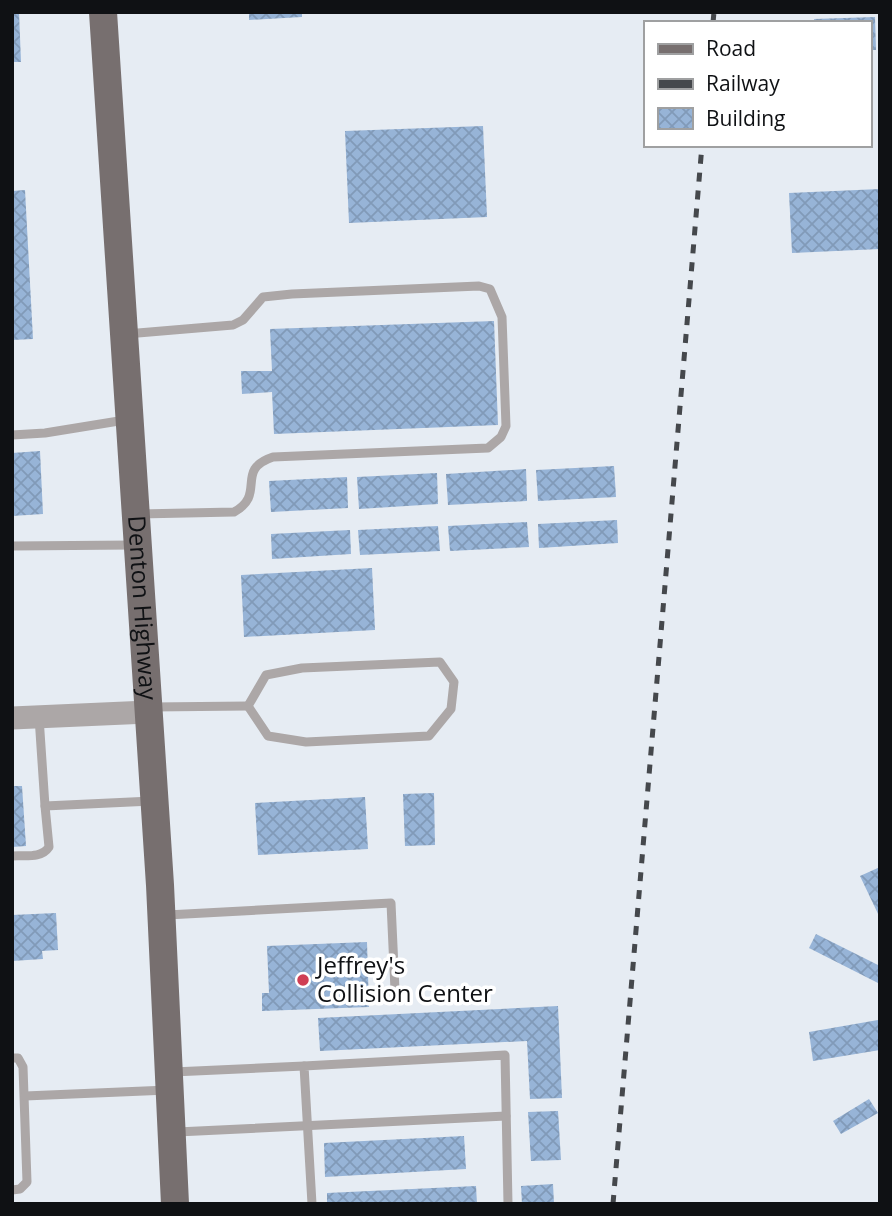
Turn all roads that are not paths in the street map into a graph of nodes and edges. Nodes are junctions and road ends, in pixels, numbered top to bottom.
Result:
1 (103, 12) edge
2 (124, 334) junction
3 (130, 419) junction
4 (12, 435) edge
5 (136, 514) junction
6 (138, 545) junction
7 (12, 546) edge
8 (248, 706) junction
9 (148, 709) junction
10 (39, 716) junction
11 (12, 718) edge
12 (154, 801) junction
13 (45, 806) junction
14 (12, 856) edge
15 (161, 915) junction
16 (395, 990) dead end
17 (12, 1058) edge
18 (304, 1066) junction
19 (169, 1081) junction
20 (25, 1096) junction
21 (506, 1116) junction
22 (308, 1126) junction
23 (172, 1133) junction
24 (12, 1190) edge
25 (175, 1204) edge
26 (312, 1204) edge
27 (508, 1204) edge

1 - 2 main road, Denton Highway
2 - 3 main road, Denton Highway
2 - 5 lane
3 - 4 lane
3 - 5 main road, Denton Highway
5 - 6 main road, Denton Highway
6 - 7 lane
6 - 9 main road, Denton Highway
8 - 8 lane
8 - 9 lane
9 - 10 street
9 - 12 main road, Denton Highway
10 - 11 street
10 - 13 lane
12 - 13 lane
12 - 15 main road, Denton Highway
13 - 14 lane
15 - 16 lane
15 - 19 main road, Denton Highway
17 - 20 lane
18 - 19 lane
18 - 21 lane
18 - 22 lane
19 - 20 lane
19 - 23 main road, Denton Highway
20 - 24 lane
21 - 22 lane
21 - 27 lane
22 - 23 lane
22 - 26 lane
23 - 25 main road, Denton Highway

